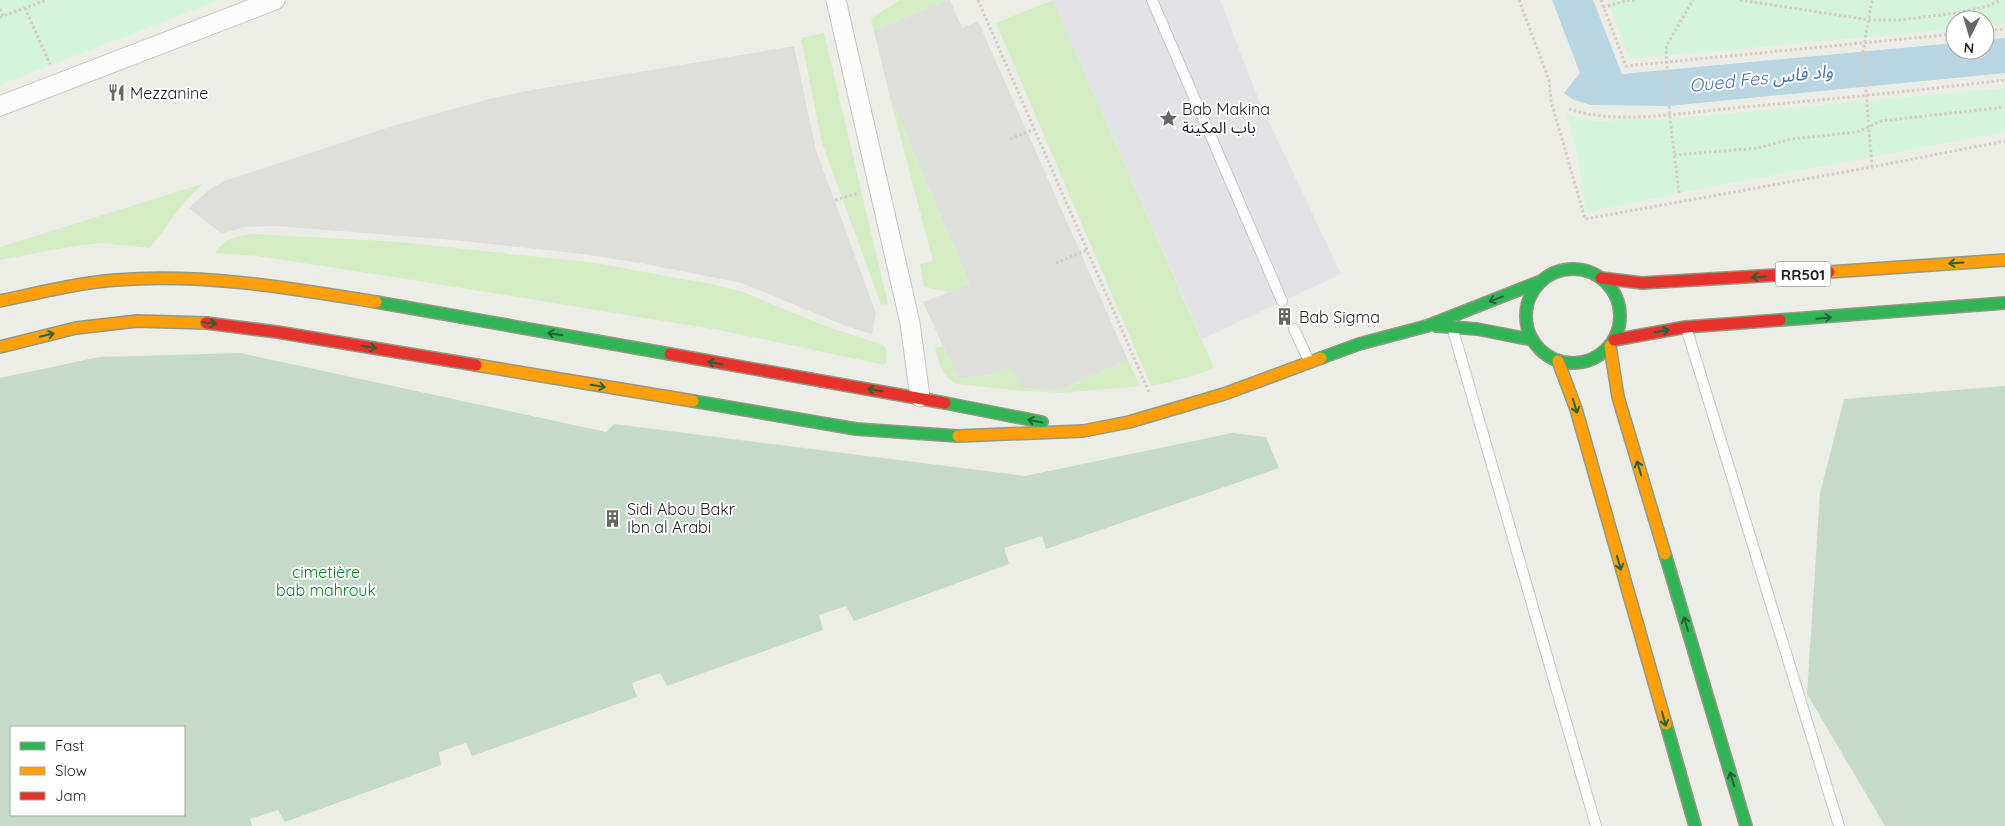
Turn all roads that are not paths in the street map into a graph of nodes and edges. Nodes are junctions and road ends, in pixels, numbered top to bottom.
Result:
1 (275, 0) edge
2 (836, 0) edge
3 (1152, 0) edge
4 (0, 106) edge
5 (2005, 260) edge
6 (1601, 278) junction
7 (1541, 281) junction
8 (0, 301) edge
9 (1282, 302) dead end
10 (2005, 304) edge
11 (1427, 326) junction
12 (1452, 326) junction
13 (1686, 327) junction
14 (1294, 329) dead end
15 (1533, 340) junction
16 (1612, 343) junction
17 (0, 347) edge
18 (1558, 361) junction
19 (1309, 362) junction
20 (920, 397) junction
21 (1083, 431) junction
22 (1596, 826) edge
23 (1695, 826) edge
24 (1746, 826) edge
25 (1839, 826) edge

1 - 4 street
2 - 20 street
3 - 9 lane
5 -> 6 main road, RR501
6 - 7 main road, RR501
6 - 16 main road
7 -> 11 main road
7 - 15 main road
20 -> 8 main road
13 -> 10 main road
11 - 12 main road
11 - 19 main road
12 - 15 main road
12 - 22 lane
16 -> 13 main road
13 - 25 lane
14 - 19 lane
15 - 18 main road
16 - 18 main road
24 -> 16 main road
17 -> 21 main road
18 -> 23 main road
19 - 21 main road
21 -> 20 main road

